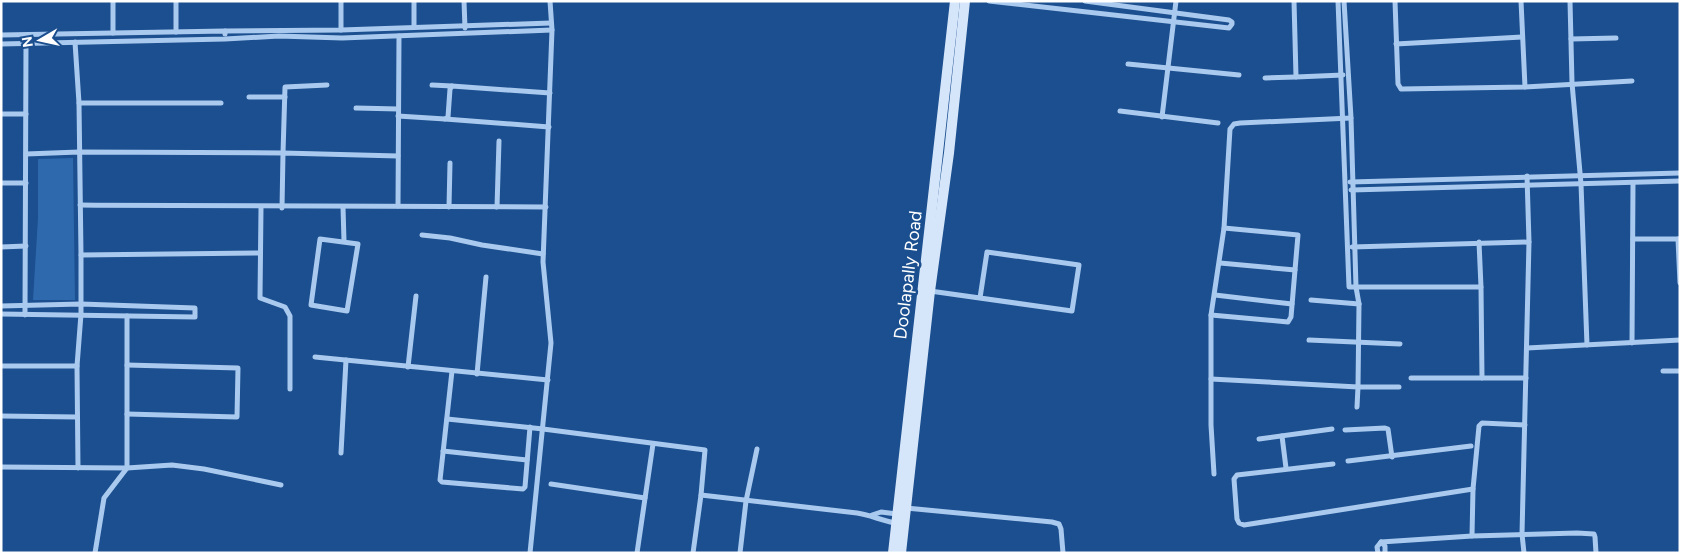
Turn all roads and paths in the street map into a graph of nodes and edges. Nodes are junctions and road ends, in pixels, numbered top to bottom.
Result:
1 (114, 1) edge
2 (176, 1) edge
3 (341, 1) edge
4 (414, 1) edge
5 (464, 1) edge
6 (550, 1) edge
7 (955, 1) edge
8 (965, 1) edge
9 (989, 1) edge
10 (1085, 1) edge
11 (1176, 1) edge
12 (1294, 1) edge
13 (1338, 1) edge
14 (1344, 1) edge
15 (1395, 1) edge
16 (1521, 1) edge
17 (1570, 1) edge
18 (1038, 4) edge
19 (1124, 7) junction
20 (1175, 14) junction
21 (1123, 17) junction
22 (551, 23) junction
23 (1174, 23) junction
24 (465, 25) junction
25 (414, 27) junction
26 (341, 30) junction
27 (552, 30) junction
28 (225, 31) junction
29 (176, 32) junction
30 (113, 33) junction
31 (279, 33) junction
32 (465, 34) junction
33 (1, 35) edge
34 (398, 36) junction
35 (1522, 37) junction
36 (1616, 38) dead end
37 (226, 39) junction
38 (1571, 39) junction
39 (75, 42) junction
40 (26, 43) junction
41 (1, 44) edge
42 (1396, 44) junction
43 (1128, 64) dead end
44 (953, 68) junction
45 (1167, 69) junction
46 (1239, 75) dead end
47 (1340, 75) junction
48 (1348, 75) junction
49 (1296, 76) junction
50 (1266, 78) dead end
51 (1632, 81) dead end
52 (1572, 83) junction
53 (432, 84) dead end
54 (327, 85) dead end
55 (452, 86) junction
56 (1525, 87) junction
57 (550, 92) junction
58 (249, 97) dead end
59 (285, 98) junction
60 (79, 103) junction
61 (221, 103) dead end
62 (356, 108) dead end
63 (398, 109) junction
64 (1120, 111) dead end
65 (1, 114) edge
66 (26, 114) junction
67 (398, 116) junction
68 (1162, 117) junction
69 (1342, 118) junction
70 (1351, 118) junction
71 (445, 119) junction
72 (1218, 123) dead end
73 (549, 127) junction
74 (499, 141) dead end
75 (78, 152) junction
76 (283, 153) junction
77 (26, 154) junction
78 (398, 156) junction
79 (450, 163) dead end
80 (1680, 173) edge
81 (1580, 174) junction
82 (1527, 176) junction
83 (1409, 180) junction
84 (1680, 181) edge
85 (1345, 182) junction
86 (1353, 182) junction
87 (1633, 182) junction
88 (1, 183) edge
89 (26, 183) junction
90 (1581, 184) junction
91 (1528, 185) junction
92 (1409, 188) junction
93 (1346, 190) junction
94 (1353, 190) junction
95 (80, 205) junction
96 (398, 206) junction
97 (344, 207) junction
98 (449, 207) junction
99 (498, 207) junction
100 (546, 207) junction
101 (261, 208) junction
102 (282, 208) junction
103 (1224, 228) junction
104 (422, 235) dead end
105 (1633, 239) junction
106 (1679, 239) edge
107 (344, 241) junction
108 (1479, 242) junction
109 (1529, 242) junction
110 (26, 246) junction
111 (1, 247) edge
112 (1348, 247) junction
113 (1355, 247) junction
114 (260, 252) junction
115 (543, 254) junction
116 (81, 255) junction
117 (1220, 263) junction
118 (1295, 270) junction
119 (486, 277) dead end
120 (1680, 283) edge
121 (1481, 287) junction
122 (1356, 288) junction
123 (930, 292) junction
124 (1215, 295) junction
125 (416, 296) dead end
126 (980, 298) junction
127 (1311, 300) dead end
128 (81, 304) junction
129 (1292, 304) junction
130 (1359, 304) junction
131 (1, 306) edge
132 (25, 306) junction
133 (1, 314) edge
134 (80, 314) junction
135 (25, 315) junction
136 (1211, 315) junction
137 (128, 316) junction
138 (1309, 340) dead end
139 (1680, 340) edge
140 (1358, 342) junction
141 (1632, 342) junction
142 (1400, 344) dead end
143 (1587, 345) junction
144 (1527, 348) junction
145 (315, 358) dead end
146 (346, 360) junction
147 (128, 365) junction
148 (1, 366) edge
149 (77, 366) junction
150 (408, 367) junction
151 (452, 371) junction
152 (1663, 371) dead end
153 (1680, 371) edge
154 (477, 374) junction
155 (1411, 378) dead end
156 (1482, 378) junction
157 (1526, 378) junction
158 (1211, 379) junction
159 (548, 380) junction
160 (1358, 387) junction
161 (1399, 387) dead end
162 (290, 389) dead end
163 (1357, 407) dead end
164 (127, 414) junction
165 (1, 416) edge
166 (77, 417) junction
167 (447, 419) junction
168 (1525, 425) junction
169 (530, 427) junction
170 (543, 429) junction
171 (1332, 429) dead end
172 (1345, 430) dead end
173 (1282, 436) junction
174 (1259, 439) dead end
175 (653, 444) junction
176 (1475, 446) junction
177 (757, 450) dead end
178 (444, 451) junction
179 (341, 454) dead end
180 (1392, 456) junction
181 (528, 460) junction
182 (1348, 461) dead end
183 (1333, 464) dead end
184 (1, 467) edge
185 (78, 468) junction
186 (127, 468) junction
187 (1286, 468) junction
188 (1214, 474) dead end
189 (551, 484) dead end
190 (282, 485) dead end
191 (1473, 489) junction
192 (701, 495) junction
193 (645, 498) junction
194 (746, 502) junction
195 (906, 508) junction
196 (872, 515) junction
197 (896, 518) junction
198 (1522, 534) junction
199 (1472, 536) junction
200 (1379, 547) edge
201 (95, 553) edge
202 (530, 553) edge
203 (637, 553) edge
204 (693, 553) edge
205 (740, 553) edge
206 (893, 553) edge
207 (901, 553) edge
208 (1062, 553) edge
209 (1385, 553) edge
210 (1524, 553) edge
211 (1596, 553) edge

1 - 30 street
2 - 29 street
3 - 26 street
4 - 25 street
5 - 24 street
6 - 22 street
7 - 44 main road, Doolapally Road
8 - 44 main road, Doolapally Road
9 - 18 street
10 - 19 street
11 - 20 street
12 - 49 street
13 - 47 street
14 - 48 street
15 - 42 street
16 - 35 street
17 - 38 street
18 - 21 street
19 - 20 street
19 - 21 street
20 - 23 street
20 - 23 street
21 - 23 street
22 - 24 street
22 - 27 street
23 - 45 street
24 - 25 street
24 - 32 street
25 - 26 street
26 - 31 street
27 - 32 street
27 - 57 street
28 - 29 street
28 - 31 street
28 - 37 street
29 - 30 street
30 - 33 street
31 - 34 street
31 - 37 street
32 - 34 street
34 - 63 street
35 - 42 street
35 - 56 street
36 - 38 street
37 - 39 street
38 - 52 street
39 - 40 street
39 - 60 street
40 - 41 street
40 - 66 street
42 - 56 street
43 - 45 street
44 - 123 main road, Doolapally Road
44 - 197 main road, Doolapally Road
45 - 46 street
45 - 68 street
47 - 48 street
47 - 49 street
47 - 69 street
48 - 70 street
49 - 50 street
51 - 52 street
52 - 56 street
52 - 81 street
53 - 55 street
54 - 59 street
55 - 57 street
55 - 71 street
57 - 73 street
58 - 59 street
59 - 76 street
60 - 61 street
60 - 75 street
62 - 63 street
63 - 67 street
64 - 68 street
65 - 66 street
66 - 77 street
67 - 71 street
67 - 78 street
68 - 72 street
69 - 70 street
69 - 85 street
69 - 103 street
70 - 86 street
71 - 73 street
73 - 100 street
74 - 99 street
75 - 76 street
75 - 77 street
75 - 95 street
76 - 78 street
76 - 102 street
77 - 89 street
78 - 96 street
79 - 98 street
80 - 81 street
81 - 82 street
81 - 90 street
82 - 83 street
82 - 91 street
83 - 86 street
83 - 92 street
84 - 87 street
85 - 86 street
85 - 93 street
86 - 94 street
87 - 90 street
87 - 105 street
88 - 89 street
89 - 110 street
90 - 91 street
90 - 143 street
91 - 92 street
91 - 109 street
92 - 94 street
93 - 94 street
93 - 112 street
94 - 113 street
95 - 101 street
95 - 116 street
96 - 97 street
96 - 98 street
97 - 102 street
97 - 107 street
98 - 99 street
99 - 100 street
100 - 115 street
101 - 102 street
101 - 114 street
103 - 117 street
103 - 118 street
104 - 115 street
105 - 106 street
105 - 141 street
106 - 120 street
107 - 107 street
108 - 109 street
108 - 113 street
108 - 121 street
109 - 144 street
110 - 111 street
110 - 132 street
112 - 113 street
112 - 122 street
113 - 122 street
114 - 116 street
114 - 162 street
115 - 159 street
116 - 128 street
117 - 118 street
117 - 124 street
118 - 129 street
119 - 154 street
121 - 122 street
121 - 156 street
122 - 130 street
123 - 126 street
123 - 195 main road, Doolapally Road
124 - 129 street
124 - 136 street
125 - 150 street
126 - 126 street
127 - 130 street
128 - 132 street
128 - 134 street
128 - 137 street
129 - 136 street
130 - 140 street
131 - 132 street
132 - 135 street
133 - 135 street
134 - 135 street
134 - 137 street
134 - 149 street
136 - 158 street
137 - 147 street
138 - 140 street
139 - 141 street
140 - 142 street
140 - 160 street
141 - 143 street
143 - 144 street
144 - 157 street
145 - 146 street
146 - 150 street
146 - 179 street
147 - 164 street
147 - 164 street
148 - 149 street
149 - 166 street
150 - 151 street
151 - 154 street
151 - 167 street
152 - 153 street
154 - 159 street
155 - 156 street
156 - 157 street
157 - 168 street
158 - 160 street
158 - 188 street
159 - 170 street
160 - 161 street
160 - 163 street
164 - 186 street
165 - 166 street
166 - 185 street
167 - 169 street
167 - 178 street
168 - 176 street
168 - 198 street
169 - 170 street
169 - 181 street
170 - 175 street
170 - 202 street
171 - 173 street
172 - 180 street
173 - 174 street
173 - 187 street
175 - 192 street
175 - 193 street
176 - 180 street
176 - 191 street
177 - 194 street
178 - 181 street
178 - 181 street
180 - 182 street
183 - 187 street
184 - 185 street
185 - 186 street
186 - 190 street
186 - 201 street
187 - 191 street
189 - 193 street
191 - 199 street
192 - 194 street
192 - 204 street
193 - 203 street
194 - 196 street
194 - 205 street
195 - 207 main road, Doolapally Road
195 - 208 street
196 - 197 street
196 - 197 street
197 - 206 main road, Doolapally Road
198 - 199 street
198 - 210 street
198 - 211 street
199 - 200 street
200 - 209 street

